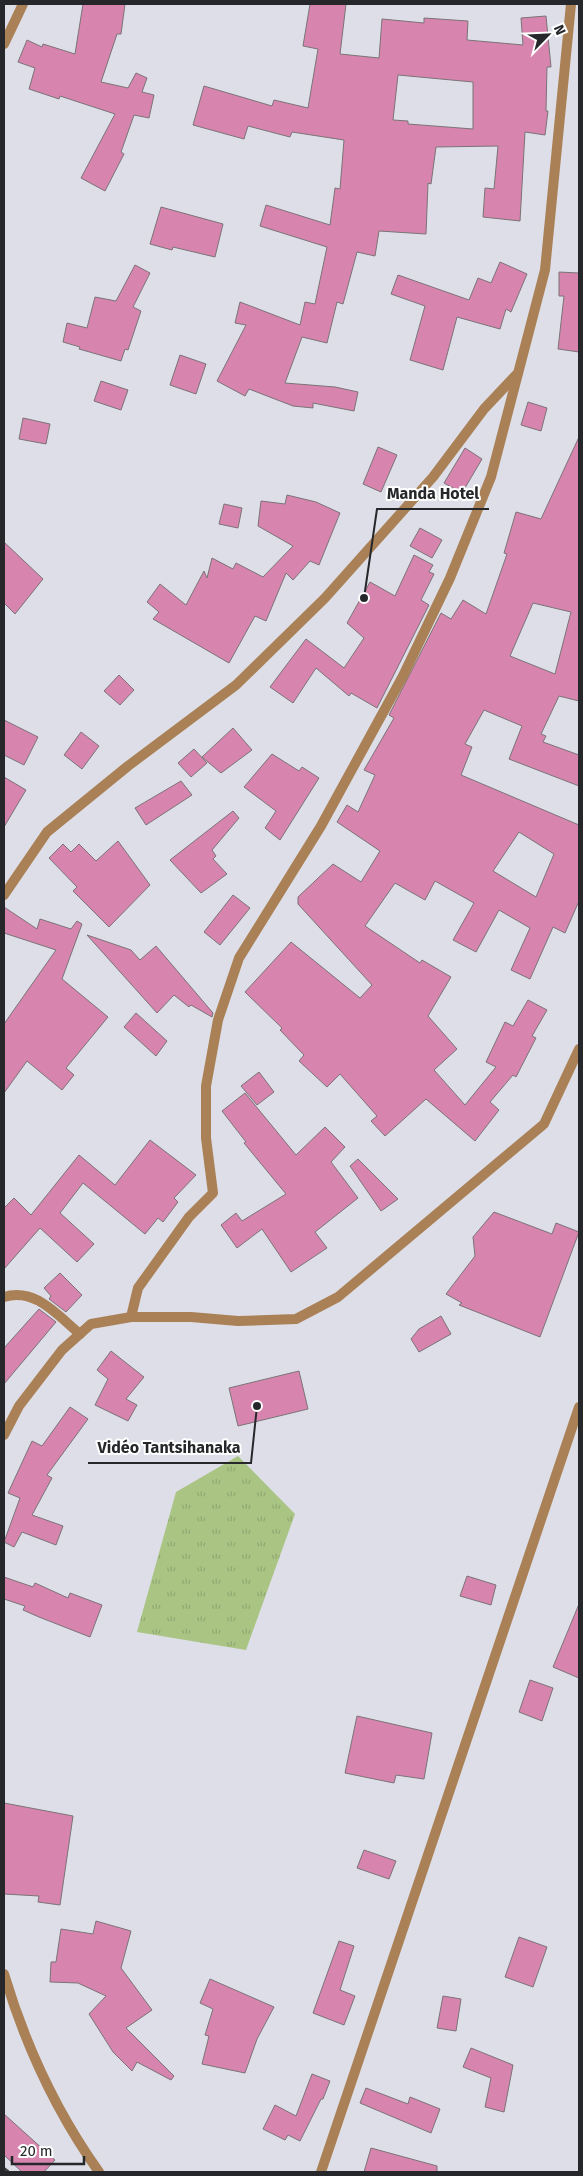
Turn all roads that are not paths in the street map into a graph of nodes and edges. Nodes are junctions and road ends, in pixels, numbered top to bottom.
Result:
1 (22, 4) edge
2 (571, 4) edge
3 (4, 44) edge
4 (517, 374) junction
5 (4, 895) edge
6 (579, 1049) edge
7 (4, 1297) edge
8 (131, 1317) junction
9 (80, 1334) junction
10 (579, 1407) edge
11 (4, 1435) edge
12 (4, 1974) edge
13 (99, 2172) edge
14 (321, 2172) edge

1 - 3 street
2 - 4 street
4 - 5 street
4 - 8 street
6 - 8 street
7 - 9 street
8 - 9 street
9 - 11 street
10 - 14 street
12 - 13 street

